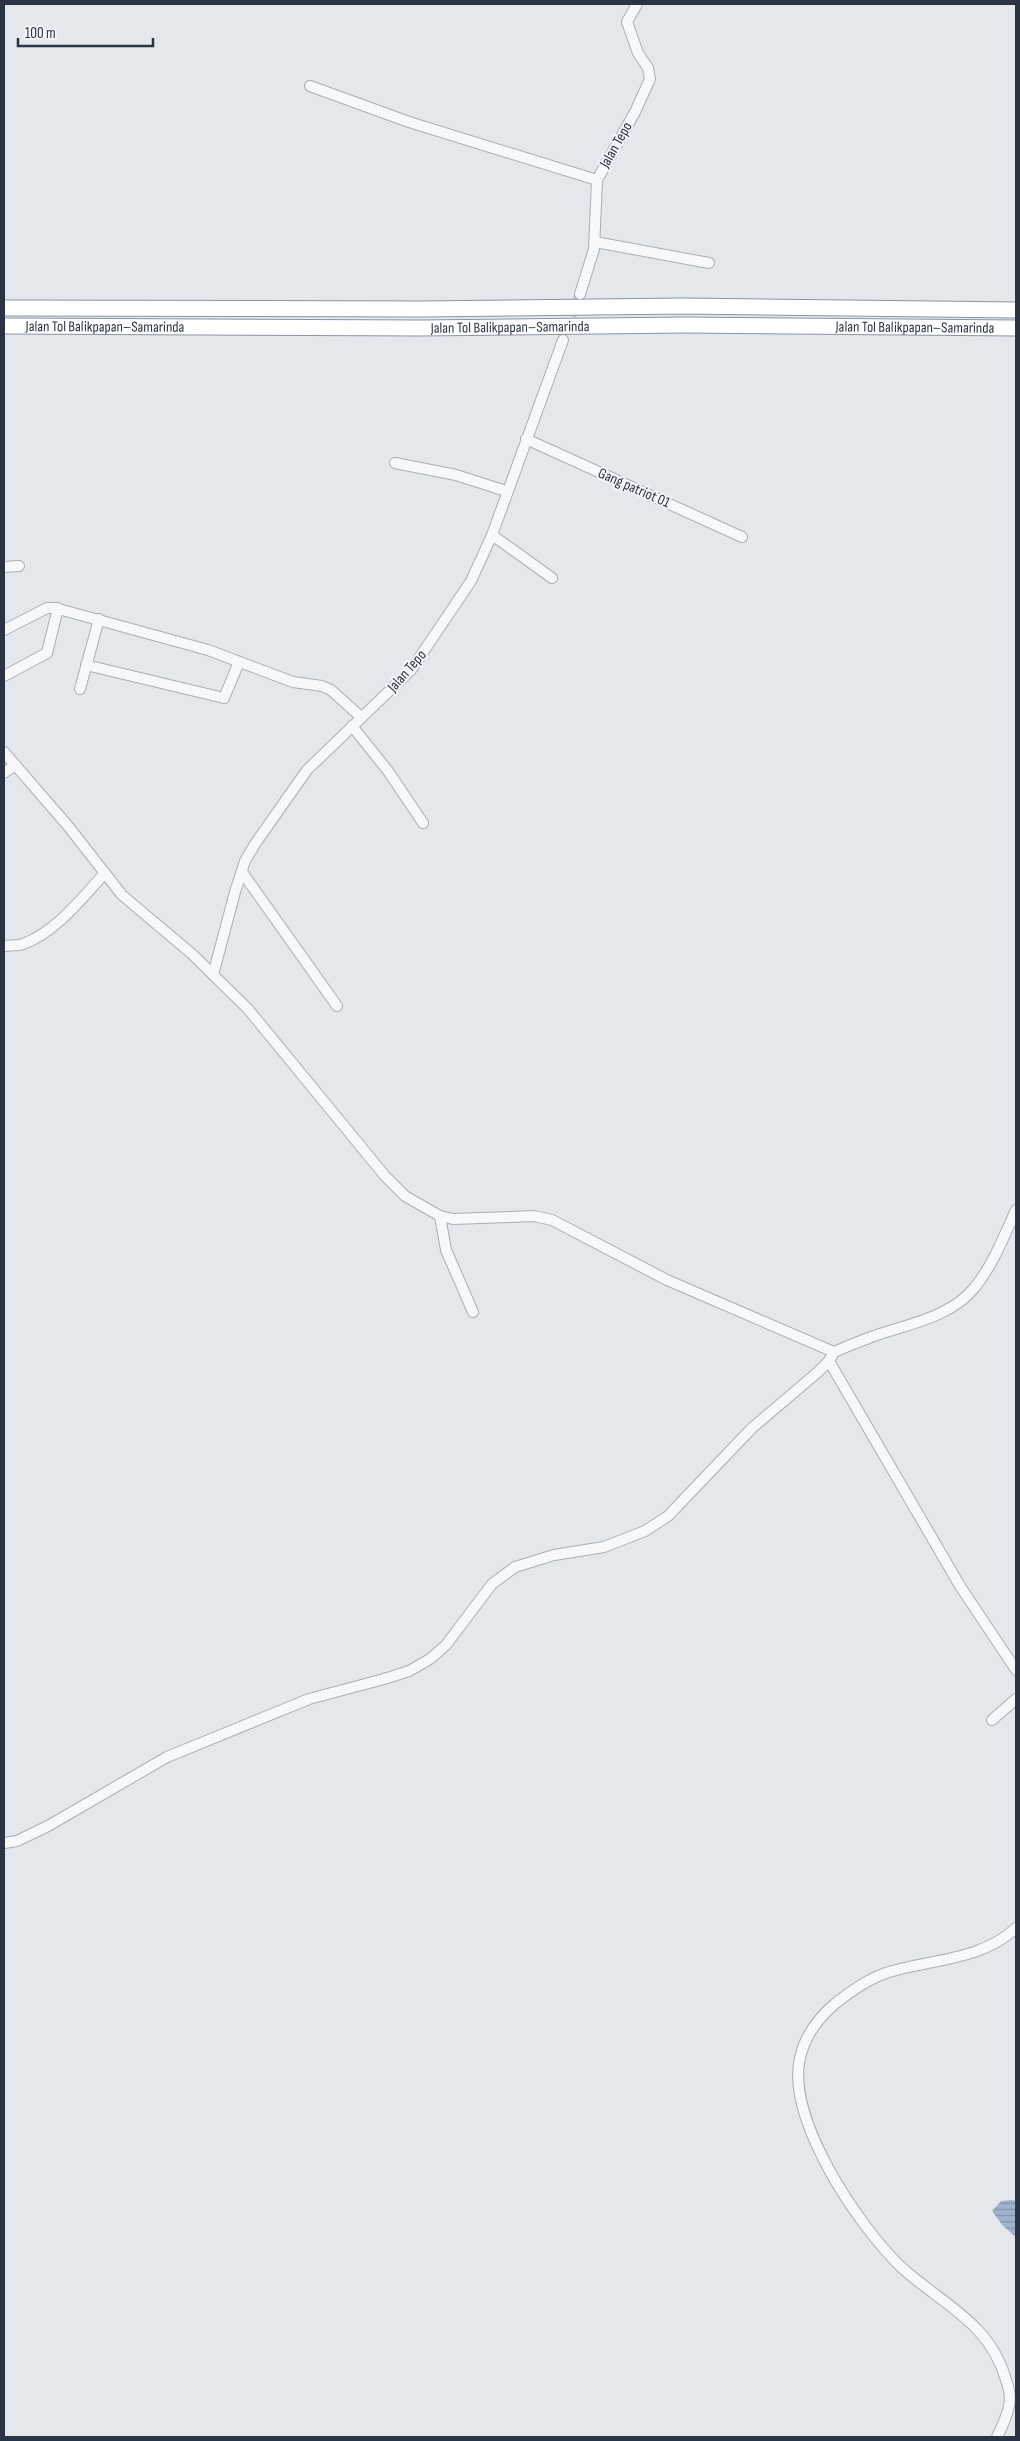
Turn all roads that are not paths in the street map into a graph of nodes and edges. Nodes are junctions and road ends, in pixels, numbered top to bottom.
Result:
1 (637, 4) edge
2 (310, 86) dead end
3 (597, 180) junction
4 (595, 242) junction
5 (709, 263) dead end
6 (580, 294) tunnel mouth
7 (4, 308) edge
8 (1016, 310) edge
9 (4, 326) edge
10 (1016, 328) edge
11 (563, 340) tunnel mouth
12 (526, 439) junction
13 (396, 463) dead end
14 (506, 491) junction
15 (492, 535) junction
16 (742, 537) dead end
17 (19, 566) dead end
18 (4, 567) edge
19 (552, 578) dead end
20 (58, 608) junction
21 (99, 618) junction
22 (4, 630) edge
23 (239, 662) junction
24 (86, 665) junction
25 (4, 676) edge
26 (80, 689) dead end
27 (361, 717) junction
28 (352, 726) junction
29 (4, 752) edge
30 (14, 765) junction
31 (4, 774) edge
32 (423, 823) dead end
33 (242, 872) junction
34 (106, 874) junction
35 (4, 946) edge
36 (214, 974) junction
37 (337, 1006) dead end
38 (1016, 1210) edge
39 (440, 1216) junction
40 (473, 1312) dead end
41 (834, 1352) junction
42 (829, 1361) junction
43 (1016, 1670) edge
44 (1016, 1699) edge
45 (992, 1720) dead end
46 (4, 1843) edge
47 (1015, 1931) edge
48 (997, 2437) edge

1 - 3 street, Jalan Tepo
2 - 3 street
3 - 4 street, Jalan Tepo
4 - 5 street
4 - 6 street, Jalan Tepo
7 - 8 highway, Jalan Tol Balikpapan–Samarinda
9 - 10 highway, Jalan Tol Balikpapan–Samarinda
11 - 12 street, Jalan Tepo
12 - 14 street, Jalan Tepo
12 - 16 street, Gang patriot 01
13 - 14 street
14 - 15 street, Jalan Tepo
15 - 19 street
15 - 27 street, Jalan Tepo
17 - 18 street
20 - 21 street
20 - 22 street
20 - 25 street
21 - 23 street
21 - 24 street
23 - 24 street
23 - 27 street
24 - 26 street
27 - 28 street, Jalan Tepo
28 - 32 street
28 - 33 street, Jalan Tepo
29 - 30 street
30 - 31 street
30 - 34 street
33 - 36 street, Jalan Tepo
33 - 37 street
34 - 35 street
34 - 36 street
36 - 39 street
38 - 41 street
39 - 40 street
39 - 41 street
41 - 42 street
42 - 43 street
42 - 46 street
44 - 45 street
47 - 48 street

